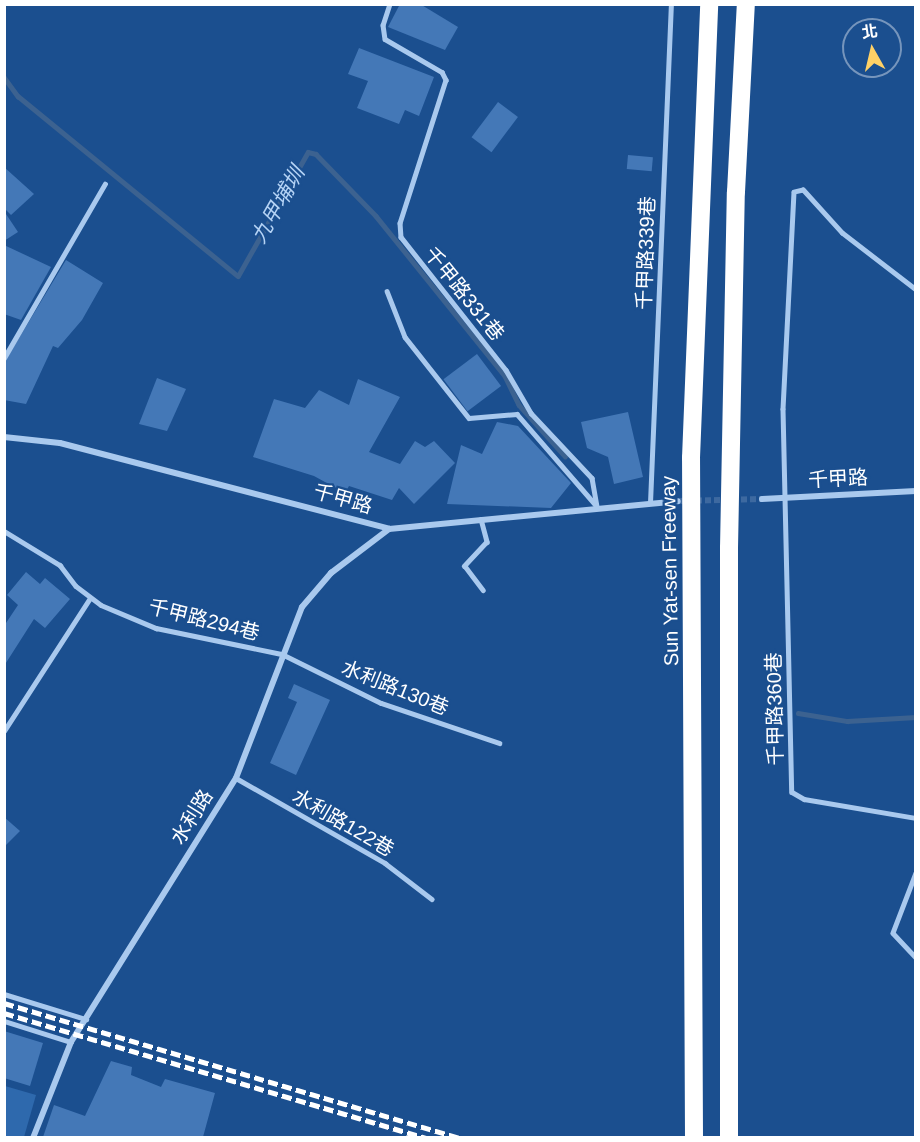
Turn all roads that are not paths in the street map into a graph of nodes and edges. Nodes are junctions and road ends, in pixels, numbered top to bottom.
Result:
1 (390, 4) edge
2 (671, 4) edge
3 (709, 4) edge
4 (746, 4) edge
5 (105, 184) dead end
6 (915, 290) edge
7 (387, 291) dead end
8 (4, 358) edge
9 (4, 437) edge
10 (915, 491) edge
11 (762, 499) tunnel mouth
12 (786, 499) junction
13 (678, 501) tunnel mouth
14 (650, 503) junction
15 (597, 506) junction
16 (481, 519) junction
17 (389, 529) junction
18 (4, 531) edge
19 (483, 590) dead end
20 (90, 598) junction
21 (282, 654) junction
22 (4, 730) edge
23 (499, 743) dead end
24 (236, 778) junction
25 (915, 818) edge
26 (915, 873) edge
27 (432, 899) dead end
28 (915, 958) edge
29 (4, 994) edge
30 (86, 1018) junction
31 (4, 1021) edge
32 (71, 1042) junction
33 (692, 1049) junction
34 (33, 1137) edge
35 (687, 1137) edge
36 (694, 1137) edge
37 (729, 1137) edge

1 - 15 lane, 千甲路331巷
2 - 14 lane, 千甲路339巷
3 - 33 highway, Sun Yat-sen Freeway
4 - 37 highway
5 - 8 lane
6 - 12 lane
7 - 15 lane
9 - 17 street, 千甲路
10 - 12 street, 千甲路
11 - 12 street, 千甲路
12 - 25 lane, 千甲路360巷
13 - 14 street, 千甲路
14 - 15 street, 千甲路
15 - 16 street, 千甲路
16 - 17 street, 千甲路
16 - 19 lane
17 - 21 street, 水利路
18 - 20 lane, 千甲路294巷
20 - 21 lane, 千甲路294巷
20 - 22 lane
21 - 23 lane, 水利路130巷
21 - 24 street, 水利路
24 - 27 lane, 水利路122巷
24 - 30 street, 水利路
26 - 28 lane
29 - 30 lane
30 - 32 street, 水利路
31 - 32 lane
32 - 34 street, 水利路
33 - 35 highway
33 - 36 highway, Sun Yat-sen Freeway

